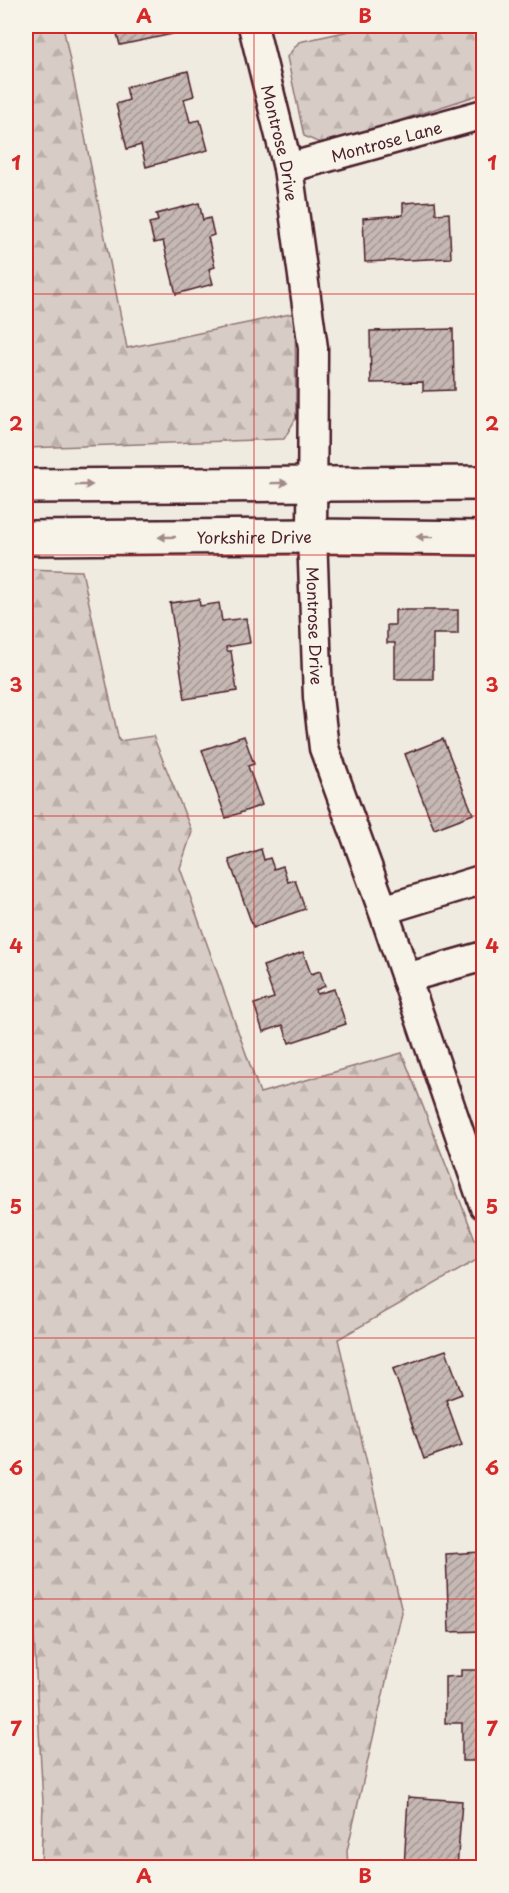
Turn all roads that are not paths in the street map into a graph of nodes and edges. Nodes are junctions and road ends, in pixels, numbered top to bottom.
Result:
1 (253, 26) edge
2 (483, 115) edge
3 (288, 168) junction
4 (311, 483) junction
5 (483, 483) edge
6 (26, 486) edge
7 (312, 536) junction
8 (26, 538) edge
9 (483, 538) edge
10 (483, 879) edge
11 (383, 910) junction
12 (483, 956) edge
13 (406, 978) junction
14 (483, 1205) edge

1 - 3 street, Montrose Drive
2 - 3 street, Montrose Lane
3 - 4 street, Montrose Drive
4 - 5 street
6 -> 4 street
4 - 7 street, Montrose Drive
7 -> 8 street, Yorkshire Drive
9 -> 7 street, Yorkshire Drive
7 - 11 street, Montrose Drive
10 - 11 street
11 - 13 street, Montrose Drive
12 - 13 street
13 - 14 street, Montrose Drive

